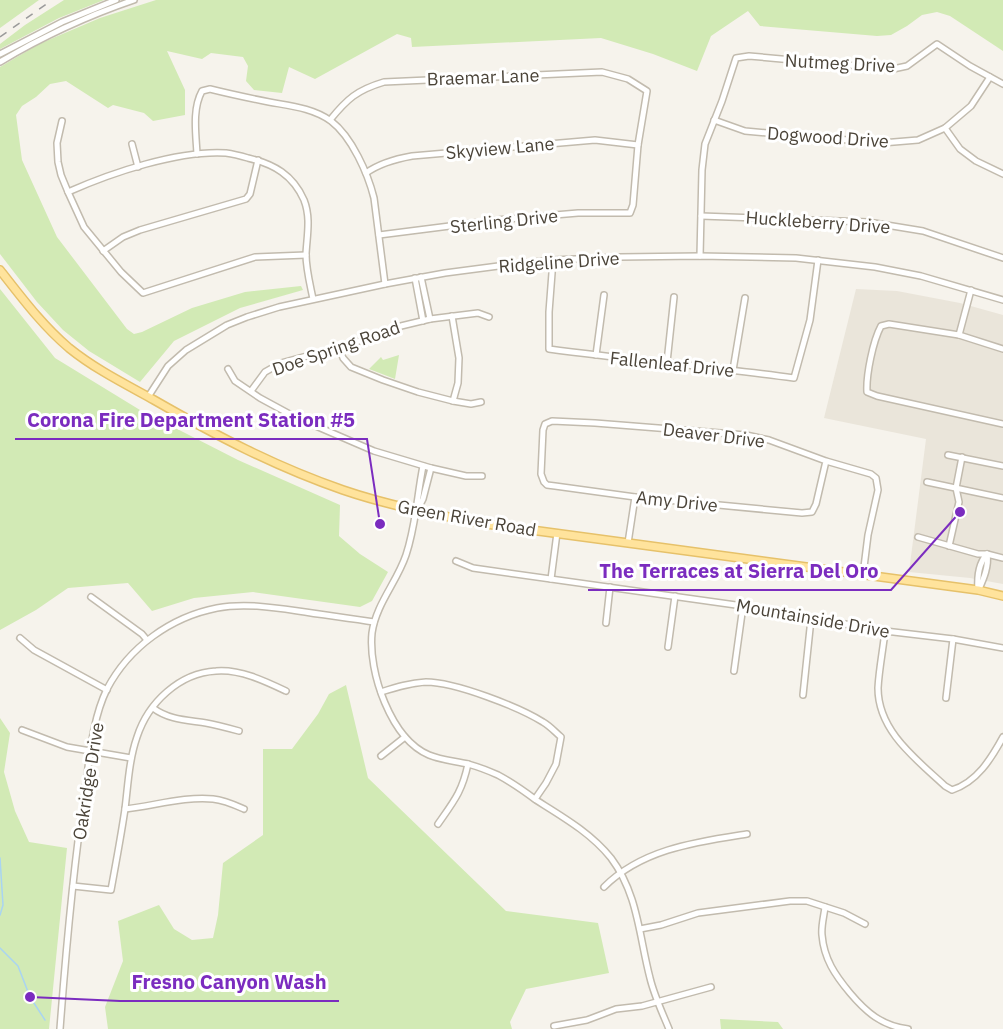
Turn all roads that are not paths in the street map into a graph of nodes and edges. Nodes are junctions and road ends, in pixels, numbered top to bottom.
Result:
1 (116, 0) edge
2 (134, 0) edge
3 (0, 54) edge
4 (0, 62) edge
5 (990, 77) junction
6 (1003, 84) edge
7 (330, 120) junction
8 (714, 120) junction
9 (62, 121) dead end
10 (945, 128) junction
11 (132, 144) dead end
12 (638, 145) junction
13 (197, 154) junction
14 (258, 160) junction
15 (138, 167) junction
16 (366, 173) junction
17 (1003, 174) edge
18 (68, 192) junction
19 (700, 216) junction
20 (379, 235) junction
21 (103, 251) junction
22 (306, 255) junction
23 (700, 256) junction
24 (1003, 258) edge
25 (553, 260) junction
26 (818, 260) junction
27 (0, 270) edge
28 (418, 278) junction
29 (385, 284) junction
30 (971, 290) junction
31 (604, 295) dead end
32 (674, 297) dead end
33 (745, 298) dead end
34 (313, 299) junction
35 (1003, 300) edge
36 (452, 316) junction
37 (489, 317) dead end
38 (430, 320) junction
39 (423, 321) junction
40 (958, 335) junction
41 (339, 347) junction
42 (1003, 349) edge
43 (596, 356) junction
44 (667, 362) junction
45 (228, 369) dead end
46 (733, 370) junction
47 (251, 391) junction
48 (148, 397) junction
49 (453, 401) junction
50 (481, 402) dead end
51 (1003, 424) edge
52 (948, 455) dead end
53 (962, 457) junction
54 (826, 461) junction
55 (423, 466) junction
56 (1003, 466) edge
57 (431, 468) junction
58 (482, 476) dead end
59 (544, 482) joint
60 (927, 482) dead end
61 (956, 488) junction
62 (635, 497) junction
63 (1003, 498) edge
64 (417, 511) junction
65 (557, 533) junction
66 (918, 537) dead end
67 (628, 543) junction
68 (949, 546) junction
69 (987, 554) junction
70 (1003, 558) edge
71 (456, 561) dead end
72 (863, 575) junction
73 (551, 579) junction
74 (610, 587) junction
75 (978, 590) junction
76 (675, 596) junction
77 (1003, 596) edge
78 (92, 597) dead end
79 (743, 606) junction
80 (811, 618) junction
81 (374, 622) junction
82 (606, 623) dead end
83 (885, 631) junction
84 (20, 638) dead end
85 (953, 639) junction
86 (147, 640) junction
87 (668, 647) dead end
88 (1003, 648) edge
89 (734, 671) dead end
90 (107, 690) junction
91 (286, 691) dead end
92 (381, 692) junction
93 (803, 695) dead end
94 (946, 698) dead end
95 (153, 708) junction
96 (22, 730) dead end
97 (239, 731) dead end
98 (405, 737) junction
99 (1003, 737) edge
100 (90, 751) junction
101 (381, 756) dead end
102 (131, 758) junction
103 (468, 764) junction
104 (535, 799) junction
105 (125, 809) junction
106 (244, 809) dead end
107 (438, 824) dead end
108 (747, 834) dead end
109 (621, 873) junction
110 (73, 886) junction
111 (604, 887) dead end
112 (825, 907) junction
113 (865, 924) dead end
114 (640, 930) junction
115 (711, 987) dead end
116 (657, 1001) junction
117 (554, 1026) dead end
118 (60, 1029) edge
119 (669, 1029) edge
120 (908, 1029) edge

1 - 3 street
2 - 4 street
5 - 6 street
5 - 8 street, Nutmeg Drive
5 - 10 street, Dogwood Drive
7 - 12 street, Braemar Lane
7 - 13 street
7 - 16 street
8 - 10 street, Dogwood Drive
8 - 19 street
9 - 18 street
10 - 17 street
11 - 15 street
12 - 16 street, Skyview Lane
12 - 20 street, Sterling Drive
13 - 14 street
13 - 15 street
14 - 21 street
14 - 22 street
15 - 18 street
16 - 20 street
18 - 21 street
19 - 23 street
19 - 24 street, Huckleberry Drive
20 - 29 street
21 - 22 street
22 - 34 street
23 - 25 street, Ridgeline Drive
23 - 26 street, Ridgeline Drive
25 - 28 street, Ridgeline Drive
25 - 43 street, Fallenleaf Drive
26 - 30 street, Ridgeline Drive
26 - 46 street, Fallenleaf Drive
27 - 48 main road, Green River Road
28 - 29 street, Ridgeline Drive
28 - 38 street
28 - 39 street
29 - 34 street, Ridgeline Drive
30 - 35 street, Ridgeline Drive
30 - 40 street
31 - 43 street
32 - 44 street
33 - 46 street
34 - 48 street, Ridgeline Drive
36 - 37 street, Doe Spring Road
36 - 38 street, Doe Spring Road
36 - 49 street
38 - 39 street, Doe Spring Road
39 - 41 street, Doe Spring Road
40 - 42 street
40 - 51 street
41 - 47 street, Doe Spring Road
41 - 49 street
43 - 44 street, Fallenleaf Drive
44 - 46 street, Fallenleaf Drive
45 - 47 street
47 - 55 street
48 - 64 main road, Green River Road
49 - 50 street
52 - 53 street
53 - 56 street
53 - 61 street
54 - 59 street, Deaver Drive
54 - 62 street, Amy Drive
54 - 72 street, Deaver Drive
55 - 57 street
55 - 64 street
57 - 58 street
57 - 64 street
59 - 62 street, Amy Drive
60 - 61 street
61 - 63 street
61 - 68 street
62 - 67 street
64 - 65 main road, Green River Road
64 - 81 street
65 - 67 main road, Green River Road
65 - 73 street
66 - 68 street
67 - 72 main road, Green River Road
68 - 69 street
69 - 70 street
69 - 75 street
71 - 73 street, Mountainside Drive
72 - 75 main road, Green River Road
73 - 74 street, Mountainside Drive
74 - 76 street, Mountainside Drive
74 - 82 street
75 - 77 main road, Green River Road
76 - 79 street, Mountainside Drive
76 - 87 street
78 - 86 street
79 - 80 street, Mountainside Drive
79 - 89 street
80 - 83 street, Mountainside Drive
80 - 93 street
81 - 86 street, Oakridge Drive
81 - 92 street
83 - 85 street, Mountainside Drive
83 - 99 street
84 - 90 street
85 - 88 street, Mountainside Drive
85 - 94 street
86 - 90 street, Oakridge Drive
90 - 100 street, Oakridge Drive
91 - 95 street
92 - 98 street
92 - 104 street
95 - 97 street
95 - 102 street
96 - 100 street
98 - 101 street
98 - 103 street
100 - 102 street
100 - 110 street, Oakridge Drive
102 - 105 street
103 - 104 street
103 - 107 street
104 - 109 street
105 - 106 street
105 - 110 street
108 - 109 street
109 - 111 street
109 - 114 street
110 - 118 street, Oakridge Drive
112 - 113 street
112 - 114 street
112 - 120 street
114 - 116 street
115 - 116 street
116 - 117 street
116 - 119 street

